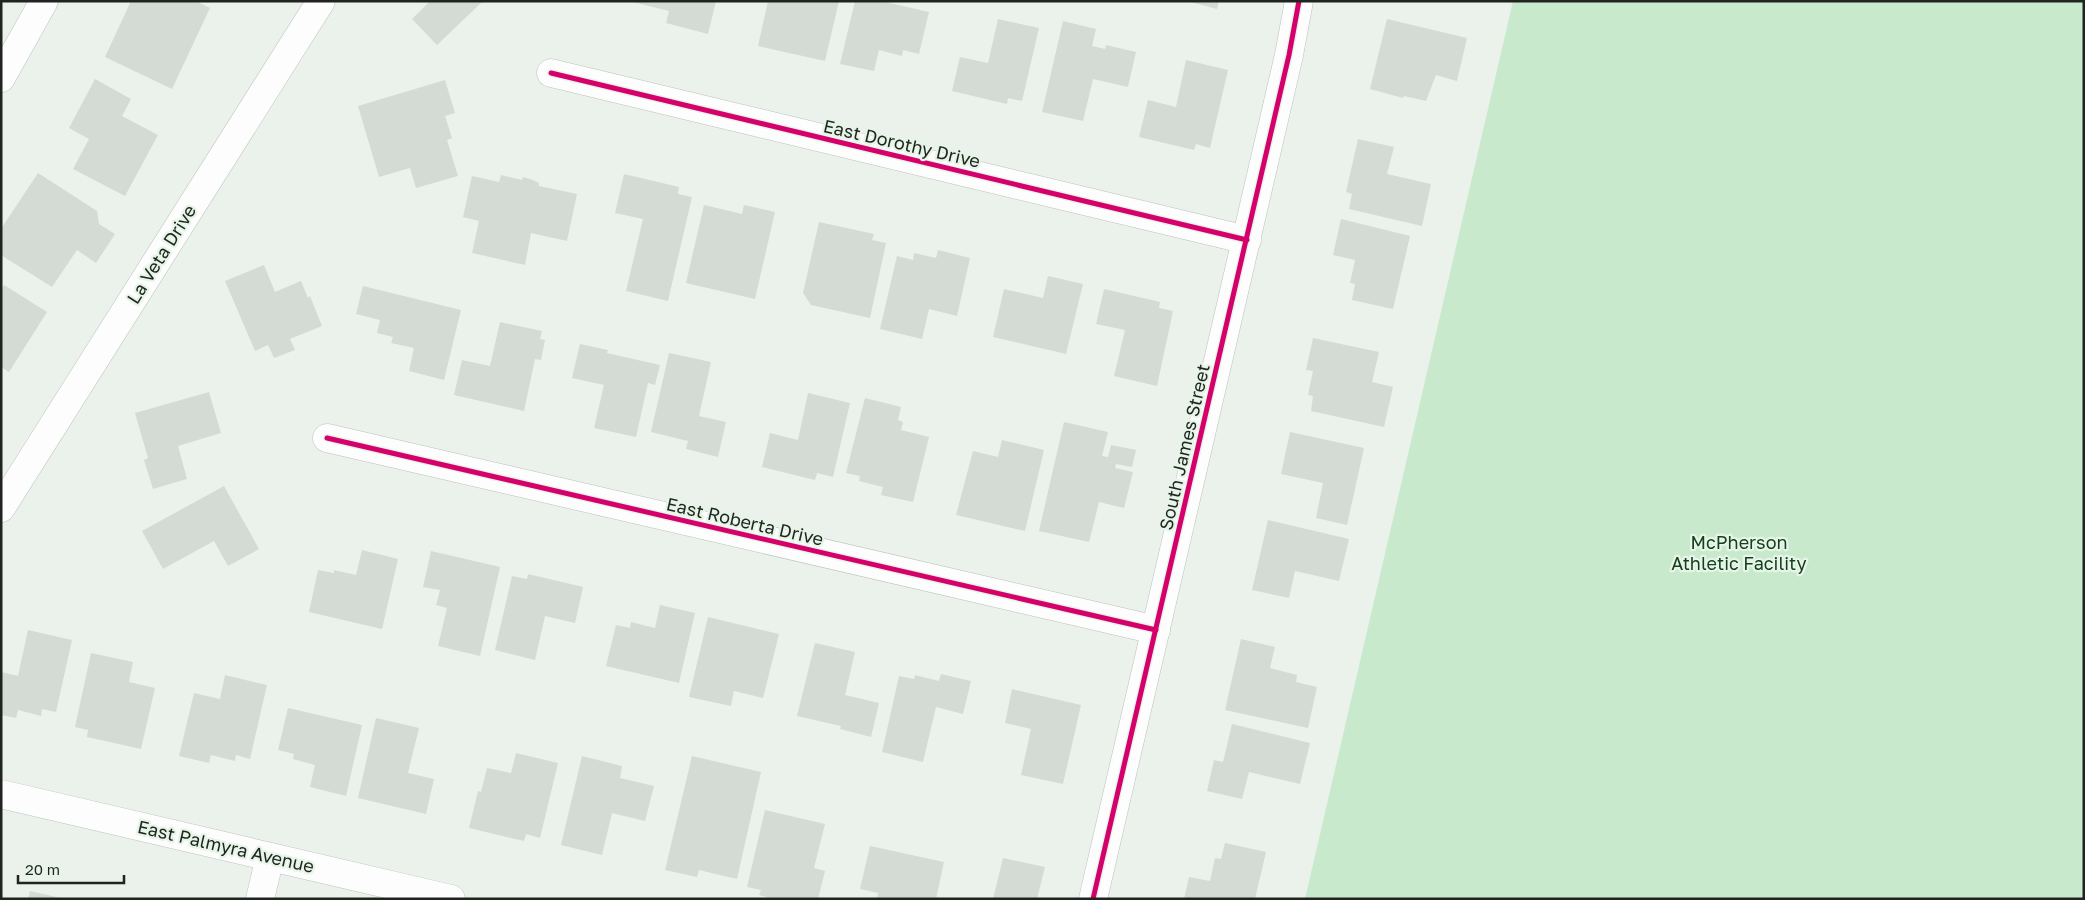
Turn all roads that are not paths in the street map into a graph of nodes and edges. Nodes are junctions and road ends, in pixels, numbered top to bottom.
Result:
1 (44, 1) edge
2 (321, 1) edge
3 (1299, 1) edge
4 (551, 73) dead end
5 (1, 78) edge
6 (1246, 240) junction
7 (327, 438) dead end
8 (1, 508) edge
9 (1156, 630) junction
10 (1, 794) edge
11 (270, 856) junction
12 (260, 899) edge
13 (451, 899) edge
14 (1093, 899) edge

1 - 5 street
2 - 8 street, La Veta Drive
3 - 6 street, South James Street
4 - 6 street, East Dorothy Drive
6 - 9 street, South James Street
7 - 9 street, East Roberta Drive
9 - 14 street, South James Street
10 - 11 street, East Palmyra Avenue
11 - 12 street
11 - 13 street, East Palmyra Avenue

